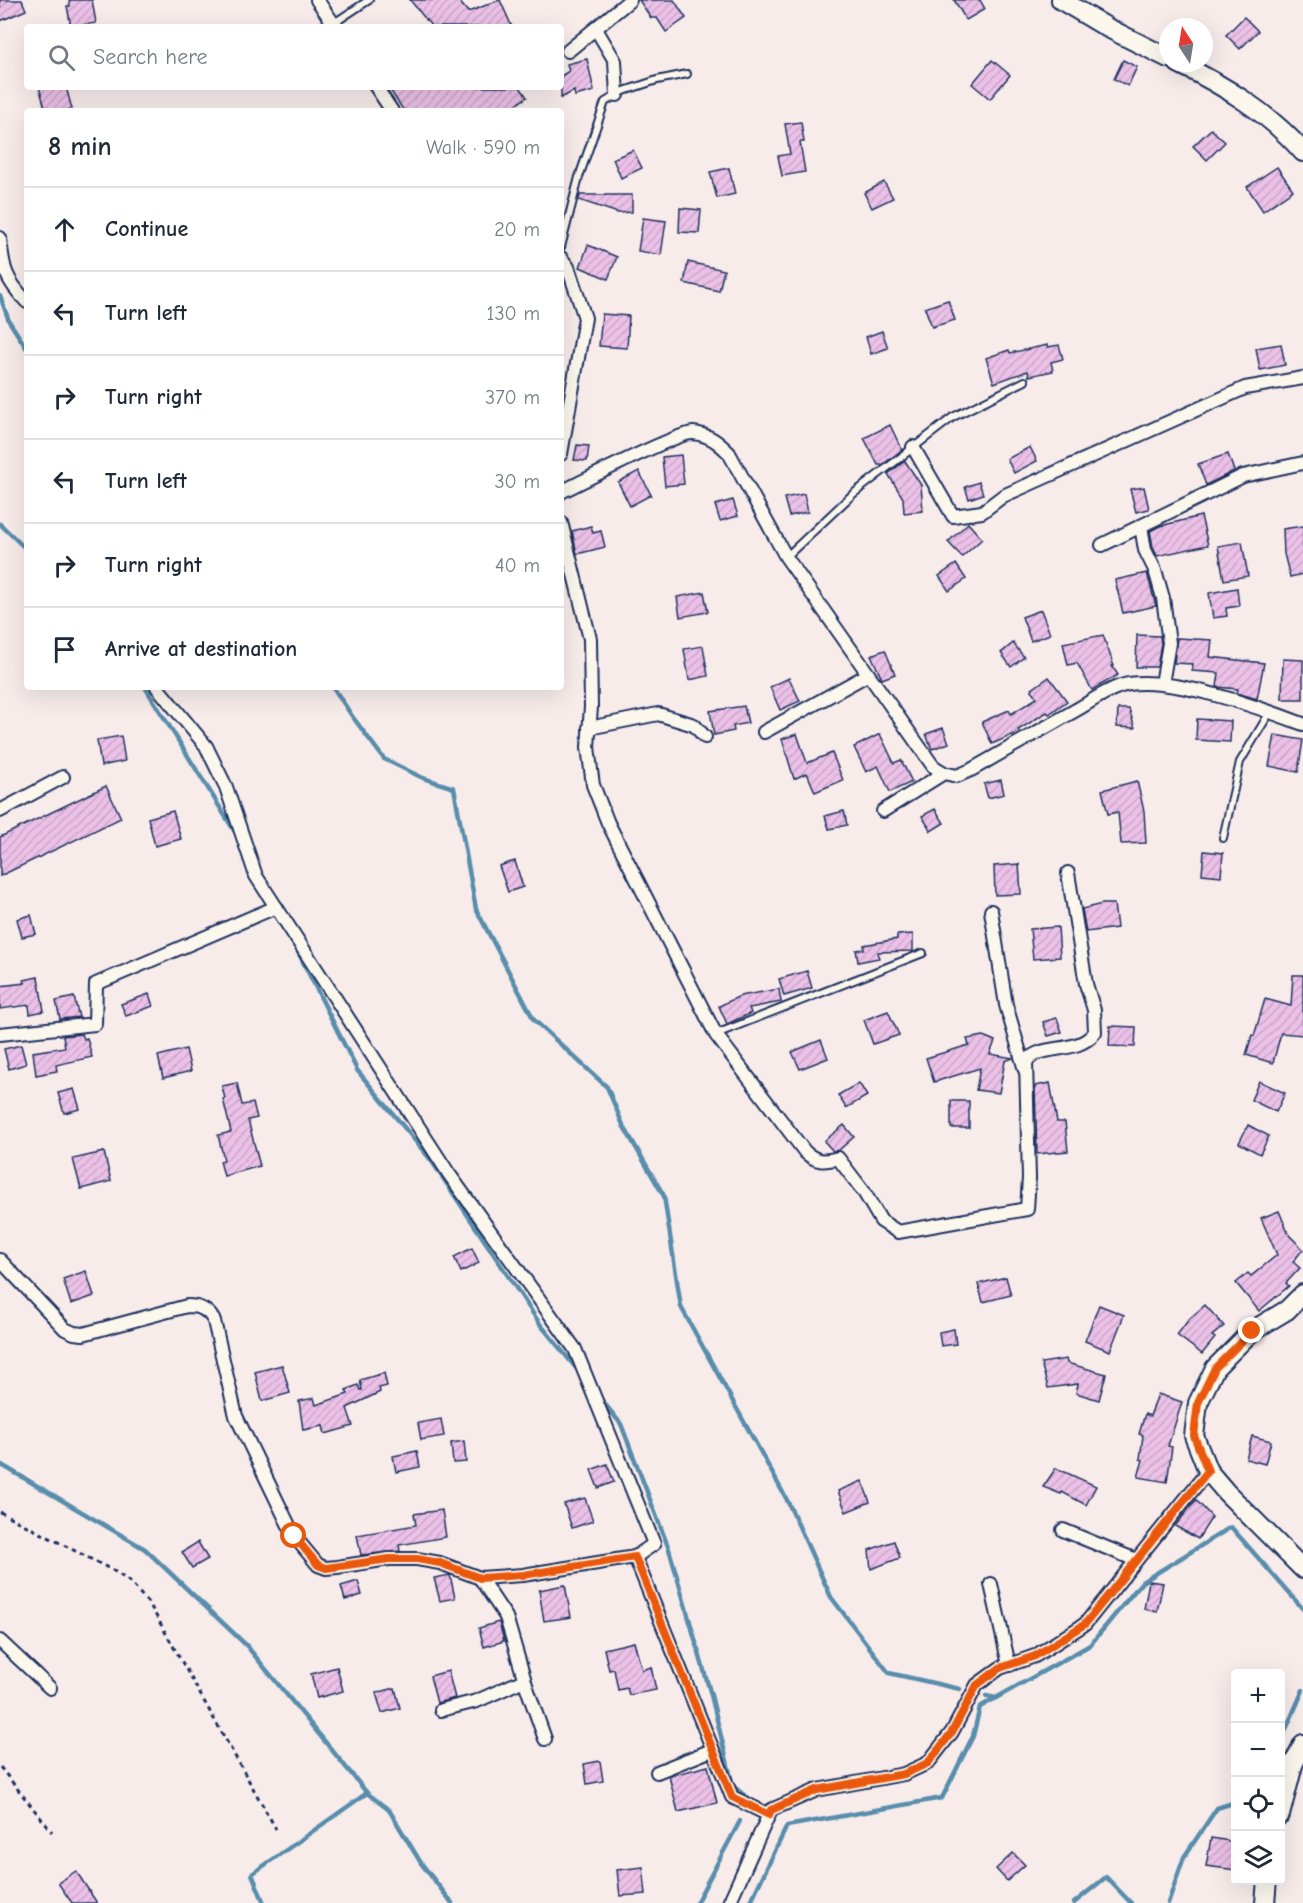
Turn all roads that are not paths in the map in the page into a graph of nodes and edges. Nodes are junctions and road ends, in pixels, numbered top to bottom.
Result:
1 (317, 0) edge
2 (369, 0) edge
3 (630, 0) edge
4 (1061, 0) edge
5 (334, 24) edge
6 (336, 24) edge
7 (596, 29) junction
8 (568, 51) dead end
9 (1159, 54) edge
10 (1195, 72) edge
11 (687, 74) dead end
12 (378, 90) edge
13 (617, 95) junction
14 (390, 108) edge
15 (1303, 152) edge
16 (564, 235) edge
17 (0, 238) edge
18 (564, 262) edge
19 (24, 299) edge
20 (1303, 378) edge
21 (1025, 381) dead end
22 (564, 437) edge
23 (913, 447) junction
24 (1303, 463) edge
25 (564, 491) edge
26 (1141, 526) junction
27 (564, 534) edge
28 (1102, 545) dead end
29 (786, 557) junction
30 (867, 675) junction
31 (1162, 684) junction
32 (159, 690) edge
33 (1270, 712) junction
34 (1303, 724) edge
35 (590, 728) junction
36 (764, 732) dead end
37 (705, 737) dead end
38 (944, 773) junction
39 (63, 777) dead end
40 (883, 810) dead end
41 (0, 811) edge
42 (1223, 838) dead end
43 (1068, 873) dead end
44 (276, 907) junction
45 (991, 911) dead end
46 (923, 953) dead end
47 (0, 1034) edge
48 (716, 1035) junction
49 (1025, 1070) junction
50 (0, 1260) edge
51 (1303, 1294) edge
52 (1208, 1471) junction
53 (1063, 1530) dead end
54 (635, 1557) junction
55 (1136, 1560) junction
56 (1303, 1569) edge
57 (480, 1578) junction
58 (991, 1584) dead end
59 (0, 1641) edge
60 (1009, 1665) junction
61 (524, 1680) junction
62 (51, 1688) dead end
63 (441, 1710) dead end
64 (545, 1739) dead end
65 (1303, 1746) edge
66 (712, 1750) junction
67 (657, 1772) dead end
68 (1285, 1798) edge
69 (769, 1815) junction
70 (1267, 1885) edge
71 (729, 1903) edge
72 (1265, 1903) edge

1 - 5 street
2 - 6 lane
3 - 7 street
4 - 9 main road
7 - 8 street
7 - 13 street
10 - 15 main road
11 - 13 lane
12 - 14 street
13 - 16 lane
17 - 19 street
18 - 22 street
20 - 23 street
21 - 23 lane
23 - 29 lane
24 - 26 street
25 - 29 street
26 - 28 street
26 - 31 street
27 - 35 street
29 - 30 street
30 - 36 street
30 - 38 street
31 - 33 street
31 - 38 street
32 - 44 street
33 - 34 street
33 - 42 lane
35 - 37 street
35 - 48 street
38 - 40 street
39 - 41 street
43 - 49 street
44 - 47 street
44 - 54 street
45 - 49 street
46 - 48 lane
48 - 49 street
50 - 57 street
51 - 52 main road
52 - 55 street
52 - 56 main road
53 - 55 street
54 - 57 street
54 - 66 street
55 - 60 street
57 - 61 street
58 - 60 street
59 - 62 street
60 - 69 street
61 - 63 street
61 - 64 street
65 - 68 main road
66 - 67 street
66 - 69 street
69 - 71 street
70 - 72 main road

